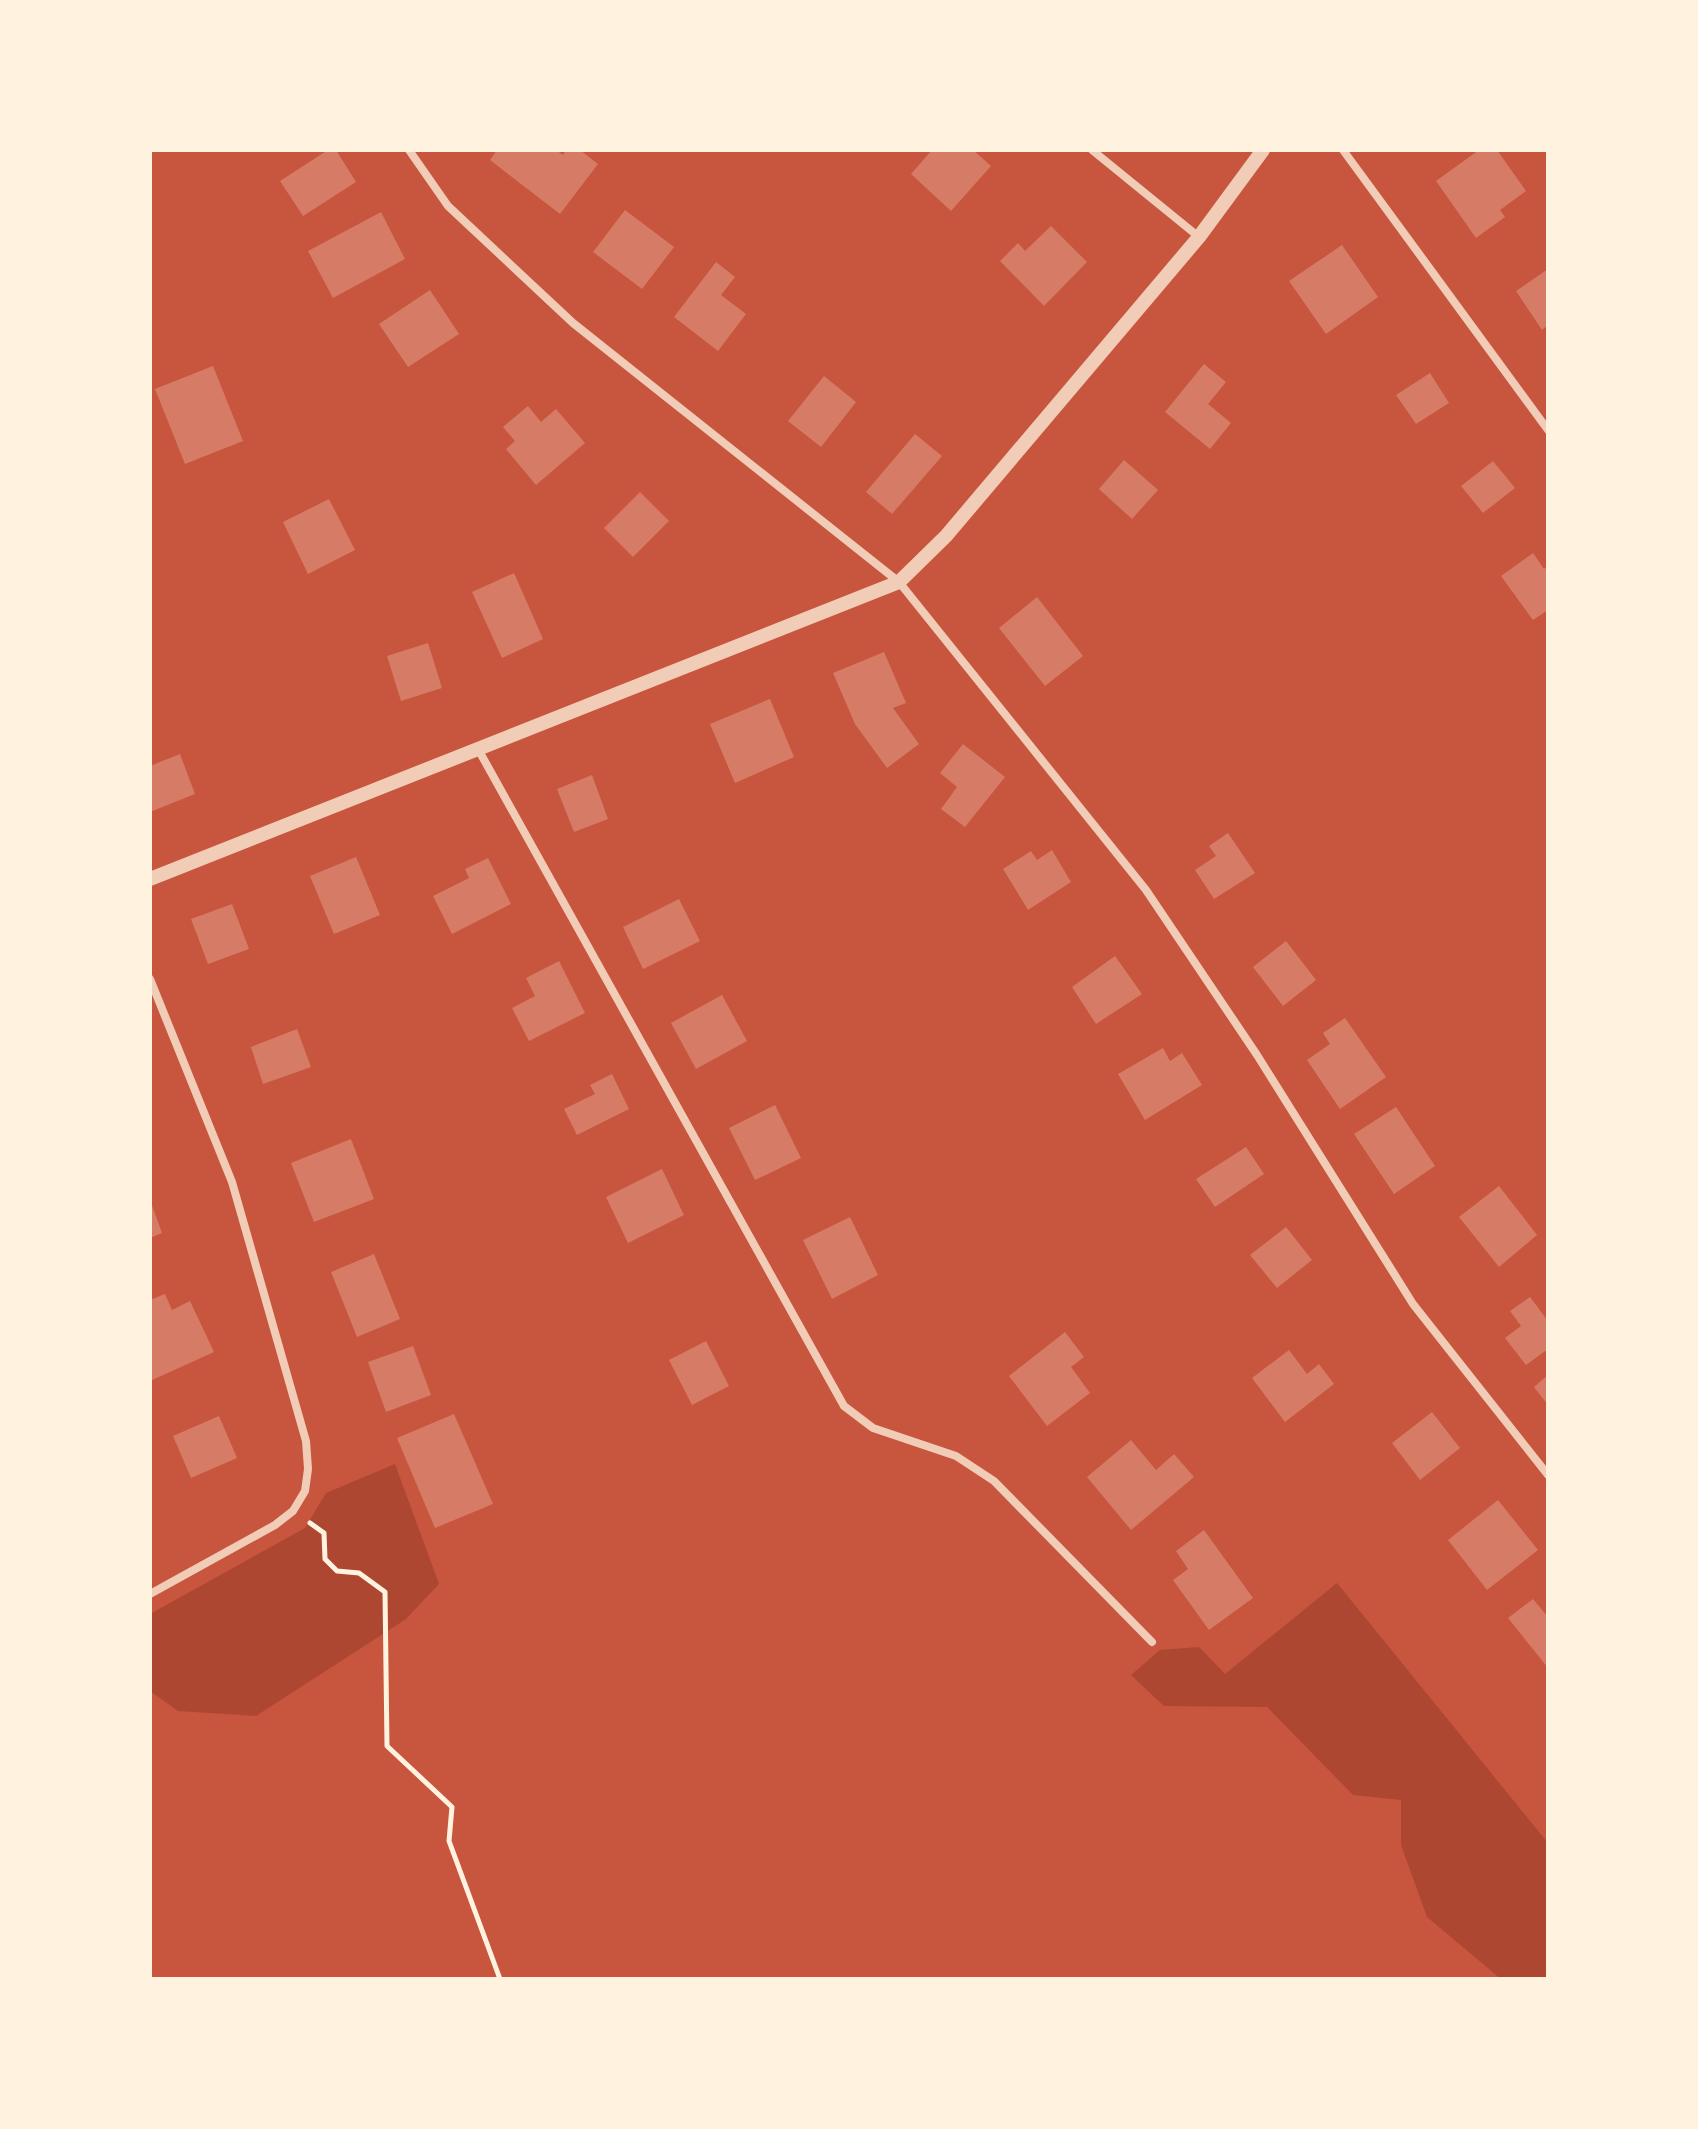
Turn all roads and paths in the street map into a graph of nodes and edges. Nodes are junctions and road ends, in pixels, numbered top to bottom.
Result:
1 (409, 150) edge
2 (1092, 150) edge
3 (1263, 150) edge
4 (1343, 150) edge
5 (1199, 237) junction
6 (1548, 428) edge
7 (899, 582) junction
8 (478, 749) junction
9 (150, 879) edge
10 (150, 979) edge
11 (1548, 1475) edge
12 (293, 1511) junction
13 (150, 1594) edge
14 (1152, 1642) dead end
15 (500, 1979) edge

1 - 7 street
2 - 5 street
3 - 5 street
4 - 6 street
5 - 7 street
7 - 8 street
7 - 11 street
8 - 9 street
8 - 14 street
10 - 12 street
12 - 13 street
12 - 15 path

